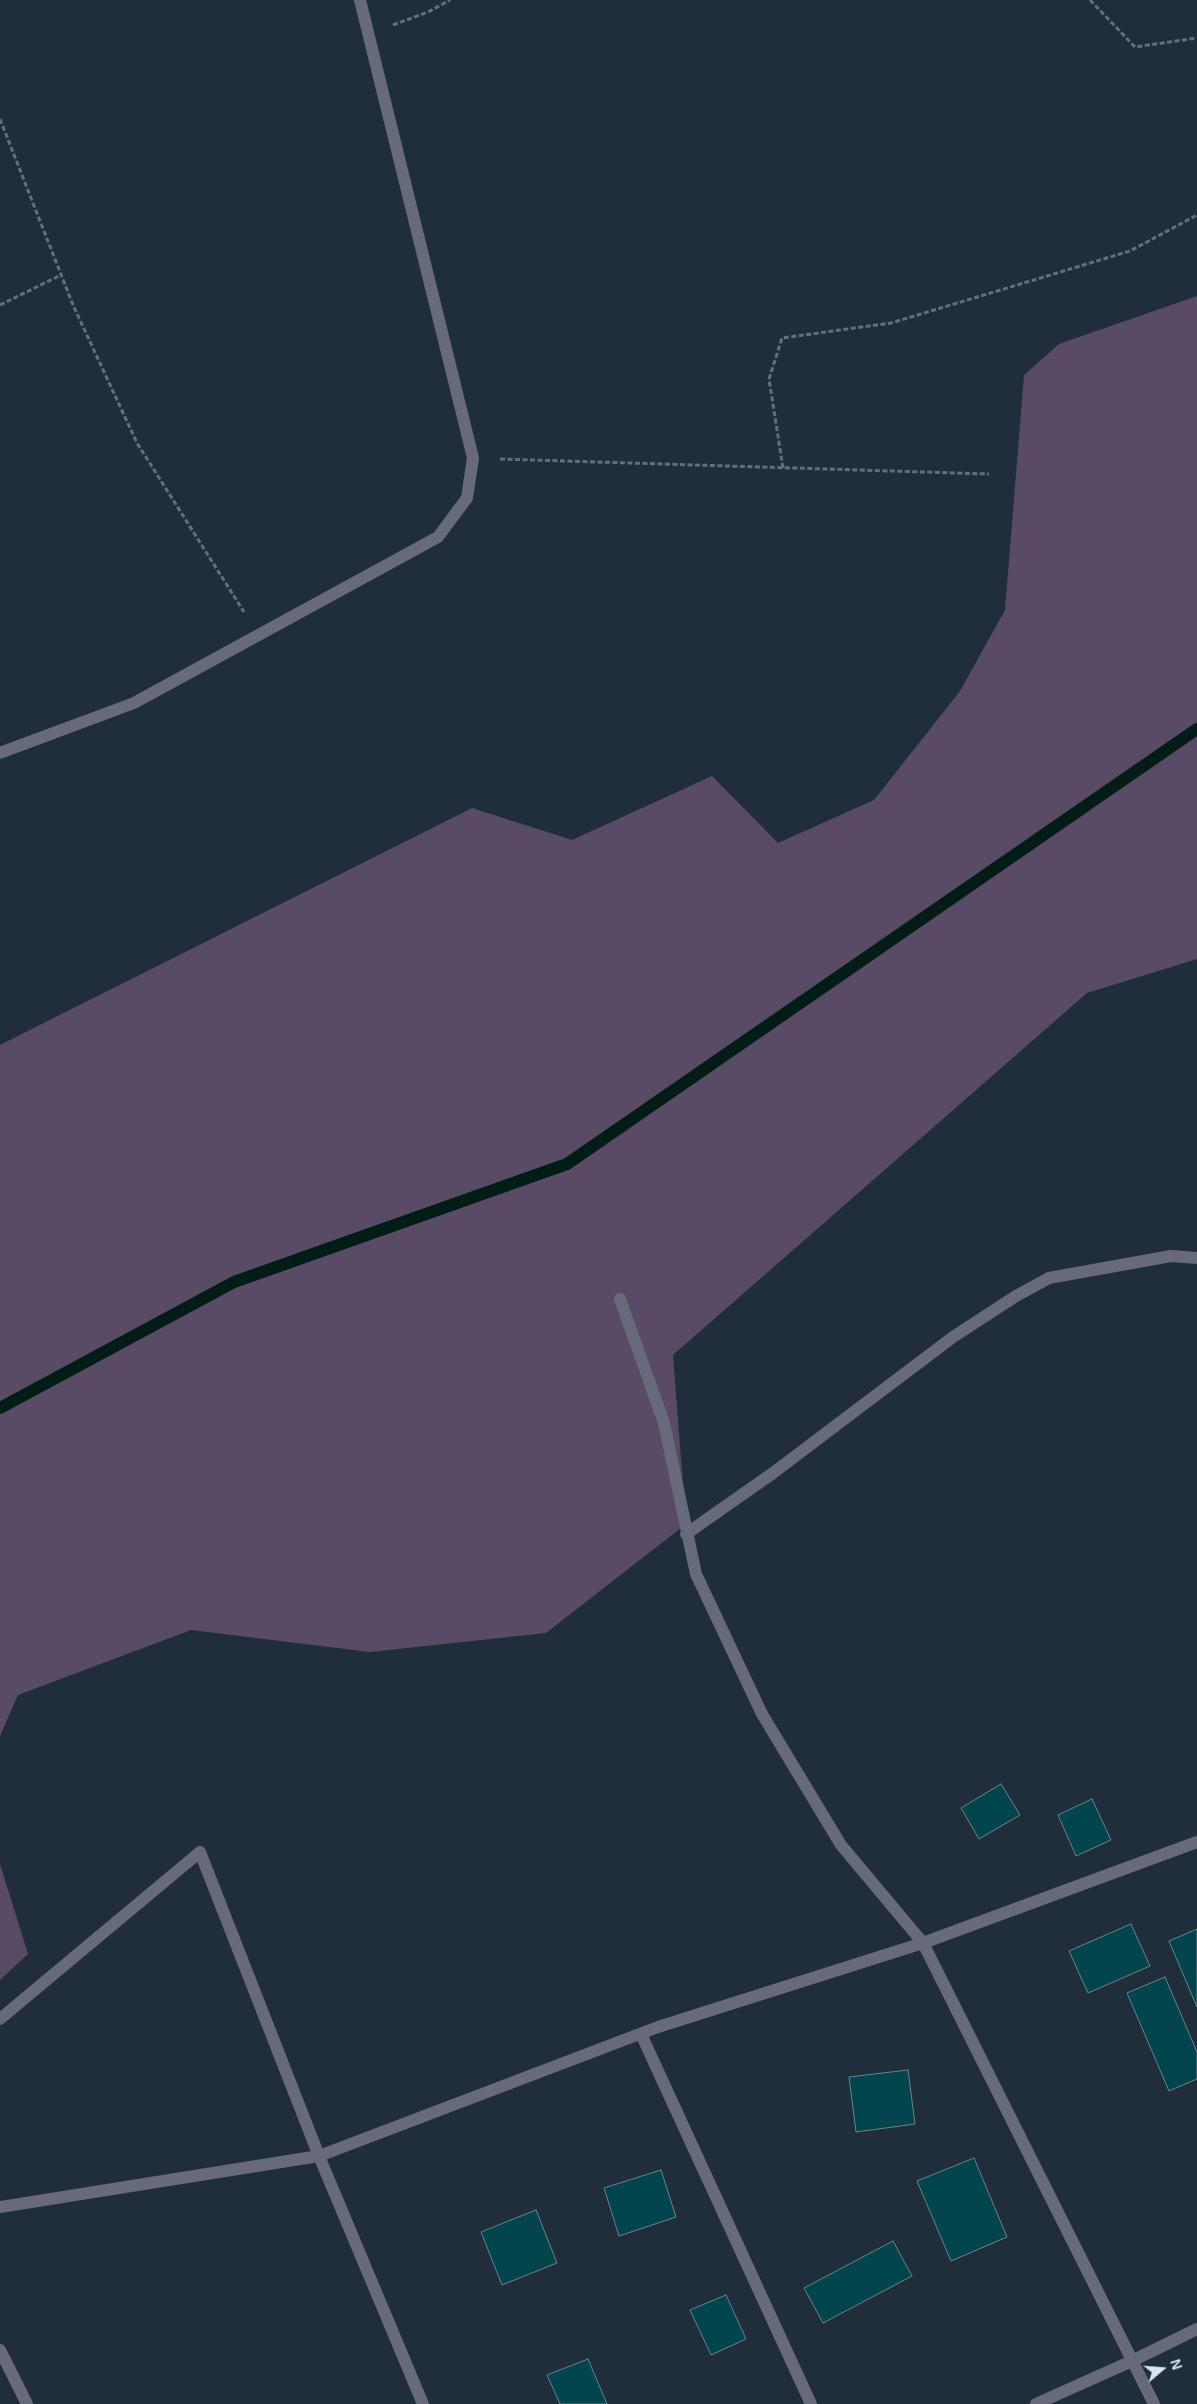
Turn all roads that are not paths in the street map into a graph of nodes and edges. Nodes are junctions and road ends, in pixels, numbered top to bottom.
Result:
1 (360, 0) edge
2 (0, 753) edge
3 (1197, 1258) edge
4 (620, 1299) dead end
5 (686, 1534) junction
6 (1197, 1842) edge
7 (923, 1943) junction
8 (0, 2019) edge
9 (641, 2034) junction
10 (318, 2156) junction
11 (0, 2207) edge
12 (1197, 2329) edge
13 (0, 2350) edge
14 (1132, 2361) junction
15 (27, 2404) edge
16 (423, 2404) edge
17 (811, 2404) edge
18 (1036, 2404) edge
19 (1154, 2404) edge

1 - 2 street
3 - 5 street
4 - 5 street
5 - 7 street
6 - 7 street
7 - 9 street
7 - 14 street
8 - 10 street
9 - 10 street
9 - 17 street
10 - 11 street
10 - 16 street
12 - 14 street
13 - 15 street
14 - 18 street
14 - 19 street

